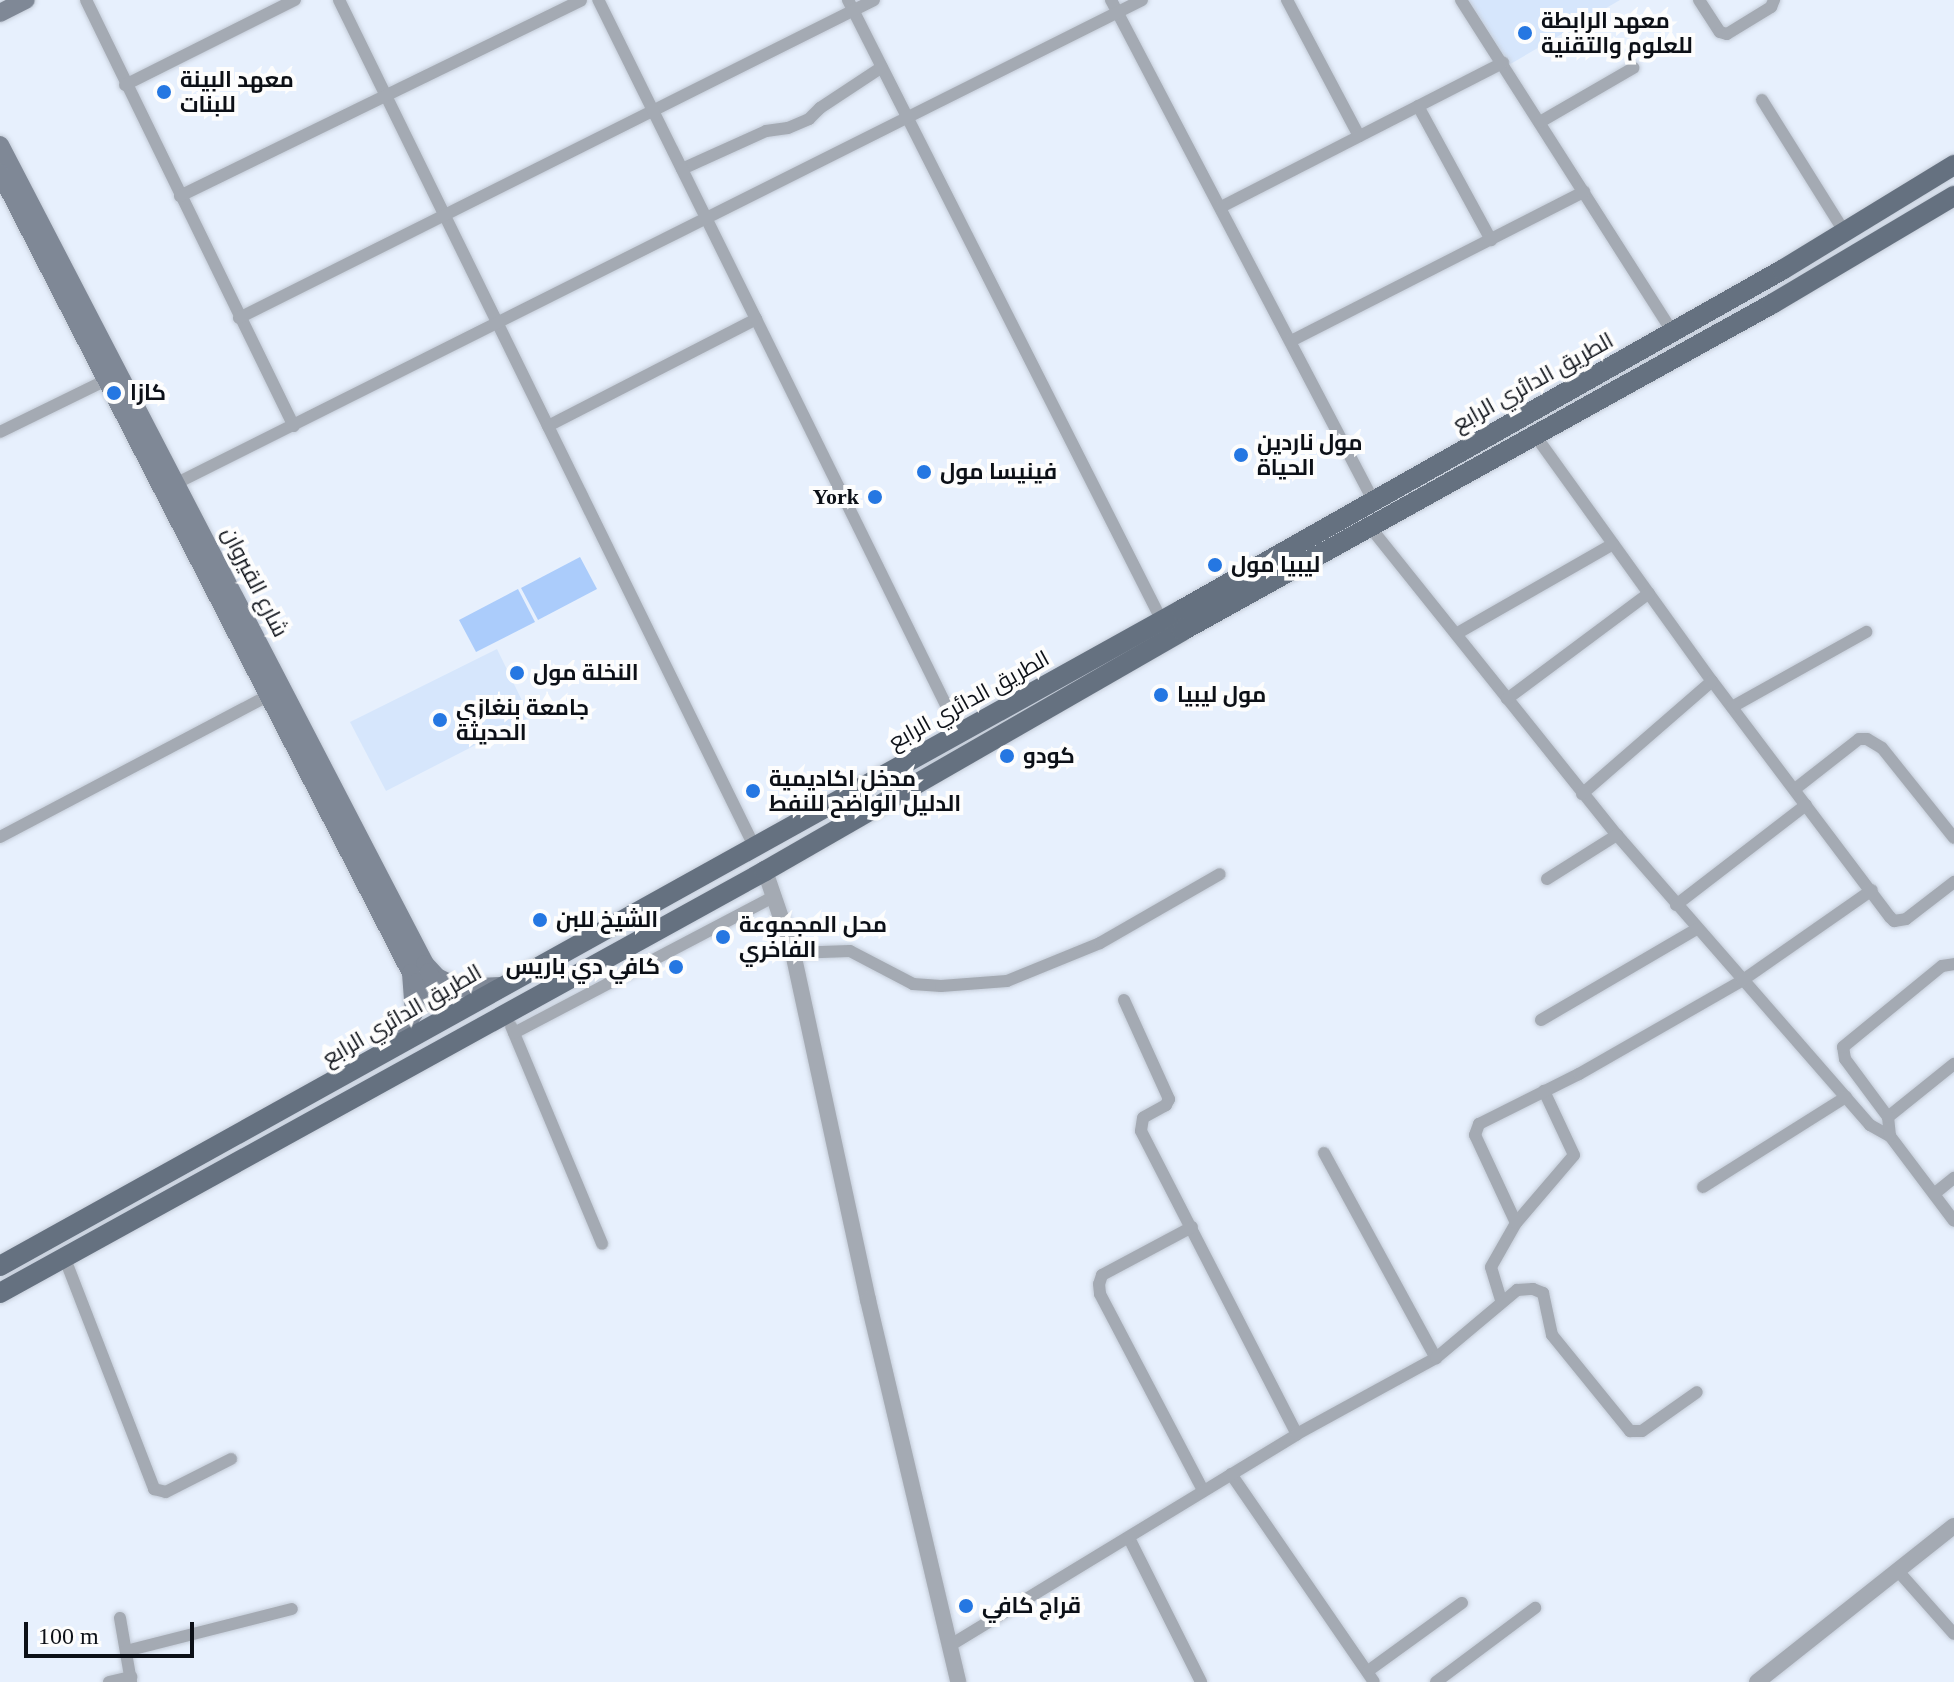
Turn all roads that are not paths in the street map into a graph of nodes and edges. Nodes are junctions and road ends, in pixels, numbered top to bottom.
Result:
1 (86, 0) edge
2 (295, 0) edge
3 (339, 0) edge
4 (581, 0) edge
5 (598, 0) edge
6 (874, 0) edge
7 (1111, 0) edge
8 (1142, 0) edge
9 (1287, 0) edge
10 (1461, 0) edge
11 (1699, 0) edge
12 (1774, 0) edge
13 (851, 5) edge
14 (1118, 12) junction
15 (1503, 63) junction
16 (882, 67) junction
17 (1633, 68) dead end
18 (125, 85) junction
19 (388, 94) junction
20 (1762, 100) dead end
21 (1418, 106) junction
22 (652, 110) junction
23 (909, 119) junction
24 (1540, 122) junction
25 (1359, 136) junction
26 (0, 145) edge
27 (1954, 165) edge
28 (682, 169) junction
29 (0, 173) edge
30 (1584, 192) junction
31 (180, 196) junction
32 (1954, 196) edge
33 (1221, 207) junction
34 (444, 215) junction
35 (707, 220) junction
36 (1845, 233) junction
37 (1491, 240) junction
38 (239, 318) junction
39 (756, 319) junction
40 (498, 324) junction
41 (1672, 331) junction
42 (1291, 341) junction
43 (108, 379) junction
44 (294, 426) junction
45 (548, 426) junction
46 (0, 432) edge
47 (1535, 435) junction
48 (1440, 462) junction
49 (1452, 481) junction
50 (177, 483) junction
51 (1373, 500) junction
52 (1370, 527) junction
53 (1613, 544) junction
54 (1649, 593) junction
55 (1162, 621) junction
56 (1866, 632) dead end
57 (1456, 634) junction
58 (1712, 681) junction
59 (275, 691) junction
60 (1507, 699) junction
61 (1732, 707) junction
62 (959, 732) junction
63 (1795, 789) junction
64 (1582, 794) junction
65 (1806, 805) junction
66 (1617, 835) junction
67 (0, 837) edge
68 (1954, 838) edge
69 (755, 848) junction
70 (765, 871) junction
71 (1220, 874) dead end
72 (1547, 879) dead end
73 (1954, 882) edge
74 (1872, 890) junction
75 (775, 896) junction
76 (1676, 905) junction
77 (1697, 929) junction
78 (793, 953) junction
79 (1954, 964) edge
80 (420, 971) junction
81 (1743, 980) junction
82 (503, 985) junction
83 (1124, 1000) dead end
84 (504, 1012) junction
85 (1541, 1020) dead end
86 (514, 1033) junction
87 (385, 1053) junction
88 (1954, 1064) edge
89 (1544, 1091) junction
90 (1846, 1097) junction
91 (1888, 1117) junction
92 (1890, 1136) junction
93 (1324, 1153) dead end
94 (1954, 1178) edge
95 (1703, 1187) dead end
96 (1934, 1194) junction
97 (1953, 1219) edge
98 (1516, 1223) junction
99 (1192, 1227) junction
100 (602, 1244) dead end
101 (65, 1259) junction
102 (0, 1266) edge
103 (0, 1293) edge
104 (1501, 1300) junction
105 (1436, 1358) junction
106 (1697, 1392) dead end
107 (1297, 1434) junction
108 (231, 1459) dead end
109 (1231, 1474) junction
110 (1203, 1490) junction
111 (1954, 1526) edge
112 (1129, 1538) junction
113 (1898, 1571) junction
114 (1462, 1603) dead end
115 (1535, 1608) dead end
116 (292, 1609) dead end
117 (120, 1618) dead end
118 (1954, 1634) edge
119 (949, 1646) junction
120 (126, 1651) junction
121 (1371, 1676) edge
122 (131, 1680) edge
123 (109, 1682) edge
124 (958, 1682) edge
125 (1201, 1682) edge
126 (1436, 1682) edge
127 (1757, 1682) edge

1 - 18 street
2 - 18 street
3 - 19 street
4 - 19 street
5 - 22 street
6 - 13 street
7 - 14 street
8 - 14 street
9 - 25 street
10 - 15 street
11 - 12 street
13 - 16 street
13 - 22 street
14 - 23 street
14 - 33 street
15 - 21 street
15 - 24 street
16 - 23 street
16 - 28 street
17 - 24 street
18 - 31 street
19 - 31 street
19 - 34 street
20 - 36 street
21 - 25 street
21 - 37 street
22 - 28 street
22 - 34 street
23 - 35 street
23 - 55 street
24 - 30 street
25 - 33 street
26 - 50 main road, شارع القيروان
27 - 36 main road, الطريق الدائري الرابع
28 - 35 street
29 - 43 main road, شارع القيروان
30 - 37 street
30 - 41 street
31 - 38 street
32 - 47 main road, الطريق الدائري الرابع
33 - 42 street
34 - 38 street
34 - 40 street
35 - 39 street
35 - 40 street
36 - 41 main road, الطريق الدائري الرابع
37 - 42 street
38 - 44 street
39 - 45 street
39 - 62 street
40 - 44 street
40 - 45 street
41 - 48 main road, الطريق الدائري الرابع
42 - 51 street
43 - 46 street
43 - 59 main road, شارع القيروان
44 - 50 street
45 - 69 street
47 - 49 main road, الطريق الدائري الرابع
47 - 53 street
48 - 49 main road
48 - 51 main road, الطريق الدائري الرابع
49 - 52 main road, الطريق الدائري الرابع
50 - 59 main road, شارع القيروان
51 - 55 main road, الطريق الدائري الرابع
52 - 57 street
52 - 70 main road, الطريق الدائري الرابع
53 - 54 street
53 - 57 street
54 - 58 street
54 - 60 street
55 - 62 main road, الطريق الدائري الرابع
56 - 61 street
57 - 60 street
58 - 61 street
58 - 64 street
59 - 67 street
59 - 80 main road, شارع القيروان
60 - 64 street
61 - 63 street
62 - 69 main road, الطريق الدائري الرابع
63 - 65 street
63 - 68 street
64 - 66 street
65 - 74 street
65 - 76 street
66 - 72 street
66 - 76 street
69 - 82 main road, الطريق الدائري الرابع
70 - 75 street
70 - 84 main road, الطريق الدائري الرابع
71 - 78 street
73 - 74 street
74 - 81 street
75 - 78 street
75 - 86 street
76 - 77 street
77 - 81 street
77 - 85 street
78 - 119 street
79 - 91 street
80 - 82 main road
80 - 87 main road, شارع القيروان
81 - 89 street
81 - 90 street
82 - 87 main road, الطريق الدائري الرابع
83 - 99 street
84 - 86 street
84 - 101 main road, الطريق الدائري الرابع
86 - 100 street
87 - 102 main road, الطريق الدائري الرابع
88 - 91 street
89 - 98 street
89 - 98 street
90 - 92 street
90 - 95 street
91 - 92 street
92 - 96 street
93 - 105 street
94 - 96 street
96 - 97 street
98 - 104 street
99 - 107 street
99 - 110 street
101 - 103 main road, الطريق الدائري الرابع
101 - 108 street
104 - 105 street
104 - 106 street
105 - 107 street
107 - 109 street
109 - 110 street
109 - 121 street
110 - 112 street
111 - 113 street
112 - 119 street
112 - 125 street
113 - 118 street
113 - 127 street
114 - 121 street
115 - 126 street
116 - 120 street
117 - 120 street
119 - 124 street
120 - 122 street
122 - 123 street

